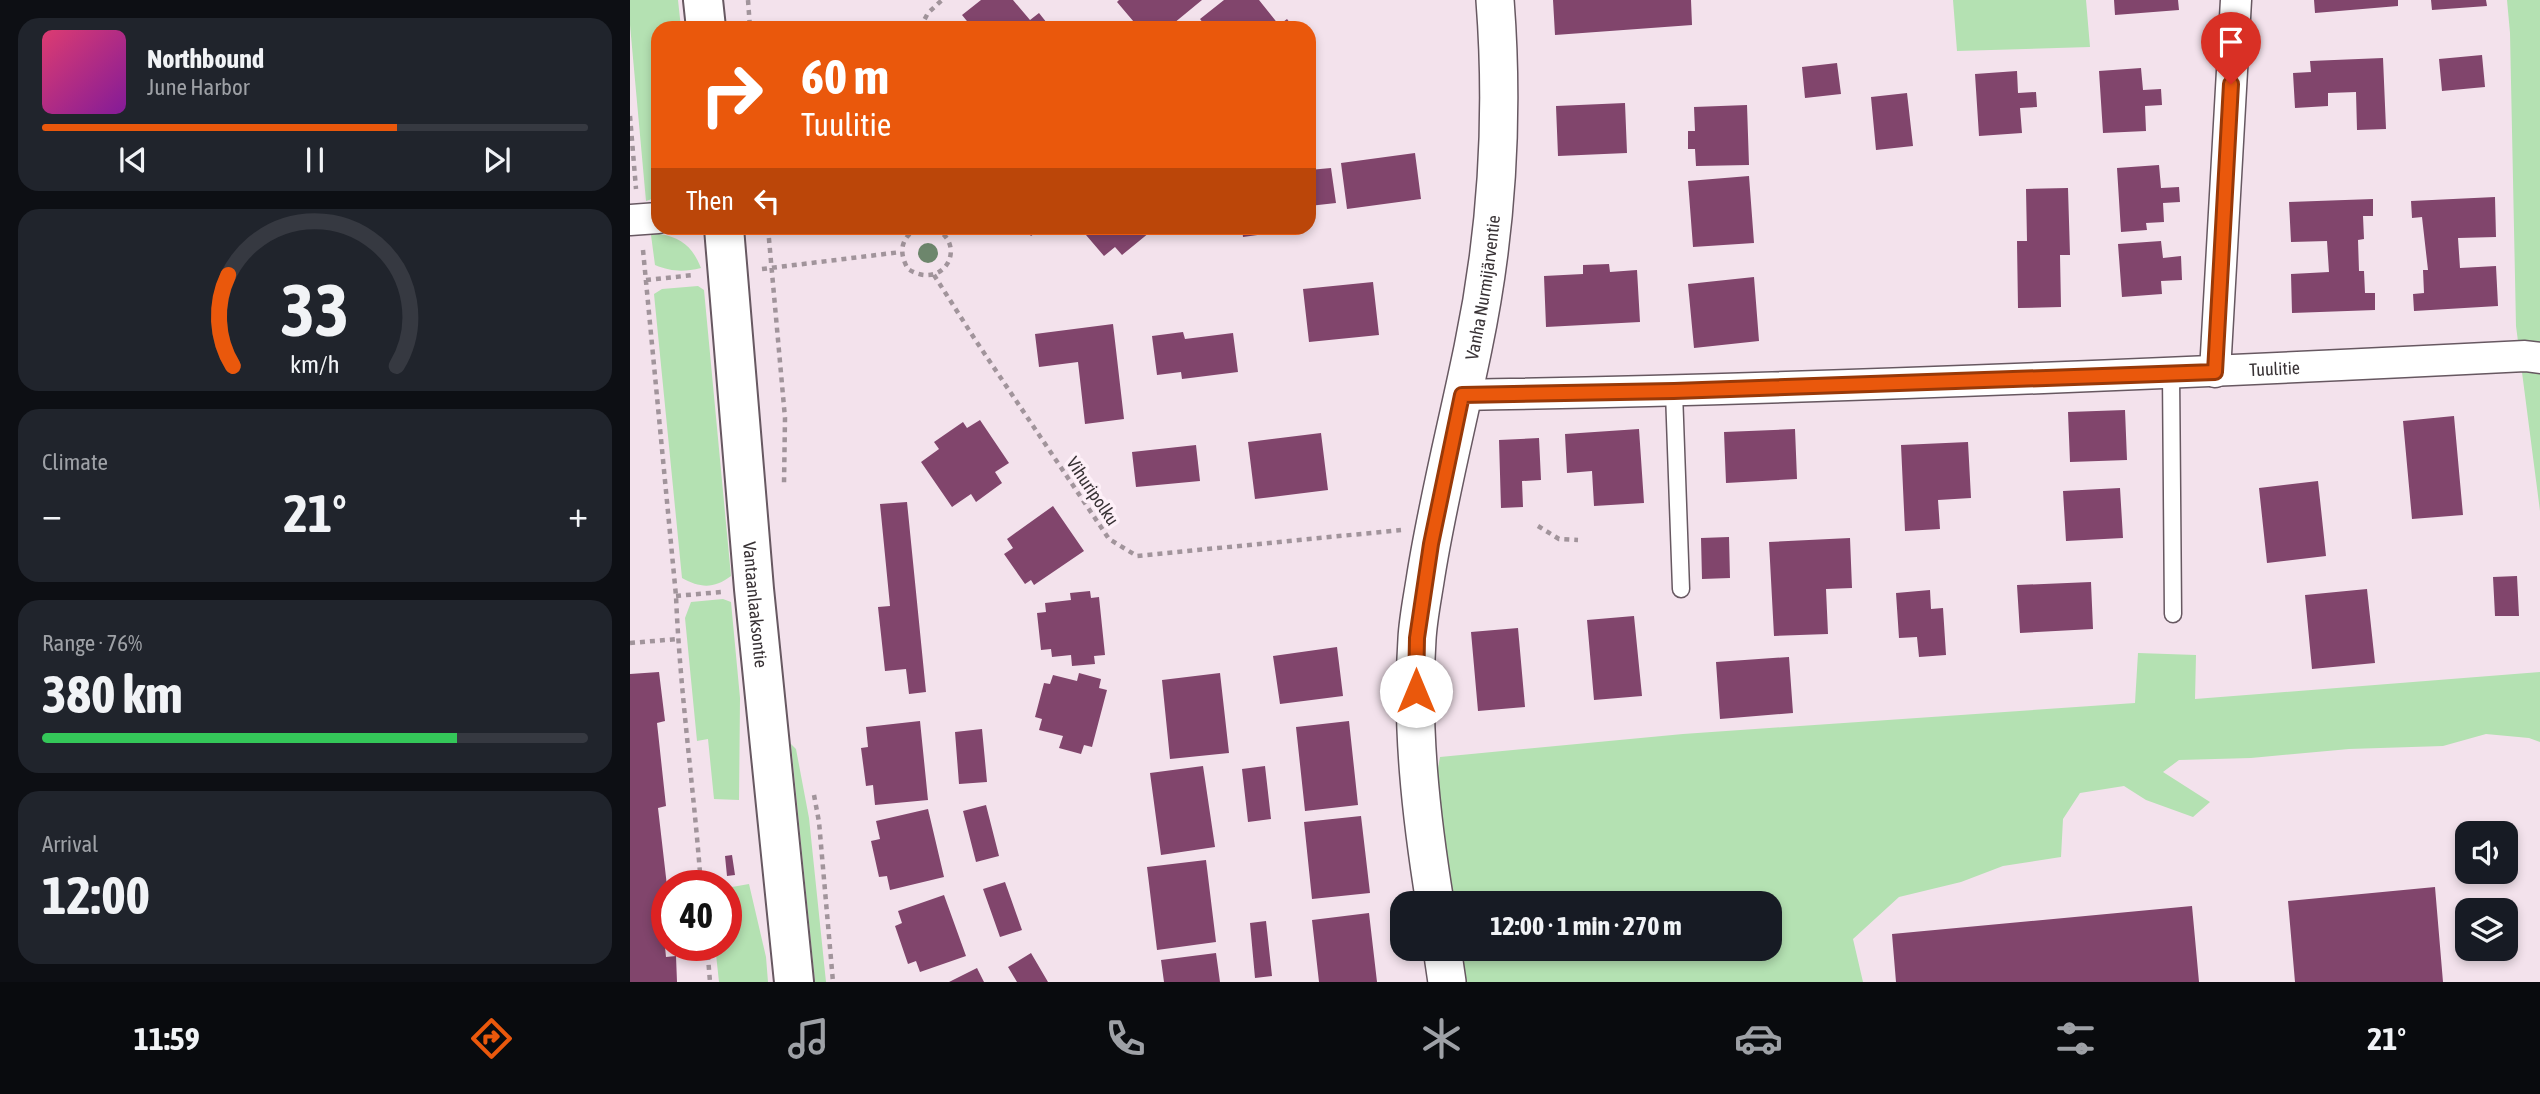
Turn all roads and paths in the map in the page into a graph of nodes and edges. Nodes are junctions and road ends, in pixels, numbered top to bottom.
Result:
1 (703, 0) edge
2 (748, 0) edge
3 (942, 0) edge
4 (1495, 0) edge
5 (2236, 0) edge
6 (705, 21) edge
7 (750, 21) edge
8 (924, 21) edge
9 (630, 117) edge
10 (642, 219) edge
11 (725, 235) edge
12 (769, 235) edge
13 (908, 235) edge
14 (944, 235) edge
15 (901, 252) junction
16 (772, 268) junction
17 (728, 272) junction
18 (934, 275) junction
19 (646, 280) junction
20 (2540, 358) edge
21 (2171, 372) junction
22 (2215, 372) junction
23 (1674, 391) junction
24 (1462, 395) junction
25 (784, 496) dead end
26 (1538, 526) dead end
27 (1406, 530) dead end
28 (1577, 540) dead end
29 (1681, 589) dead end
30 (2173, 614) dead end
31 (678, 639) junction
32 (630, 643) edge
33 (812, 789) dead end
34 (700, 870) edge
35 (1433, 891) edge
36 (708, 961) edge
37 (1444, 961) edge
38 (710, 982) edge
39 (794, 982) edge
40 (834, 982) edge
41 (1447, 982) edge

1 - 6 main road
2 - 7 path
3 - 8 path
4 - 24 street, Vanha Nurmijärventie
5 - 22 street
9 - 10 path
10 - 19 path
11 - 17 main road, Vantaanlaaksontie
12 - 16 path
13 - 15 path
14 - 18 path
15 - 16 path
15 - 18 path
16 - 17 path
16 - 25 path
17 - 19 path
17 - 39 main road, Vantaanlaaksontie
18 - 27 path, Vihuripolku
19 - 31 path
20 - 22 street, Tuulitie
21 - 22 street, Tuulitie
21 - 23 street, Tuulitie
21 - 30 lane
23 - 24 street, Tuulitie
23 - 29 lane
24 - 35 street, Vanha Nurmijärventie
26 - 28 path
31 - 32 path
31 - 34 path
33 - 40 path
36 - 38 path
37 - 41 street

